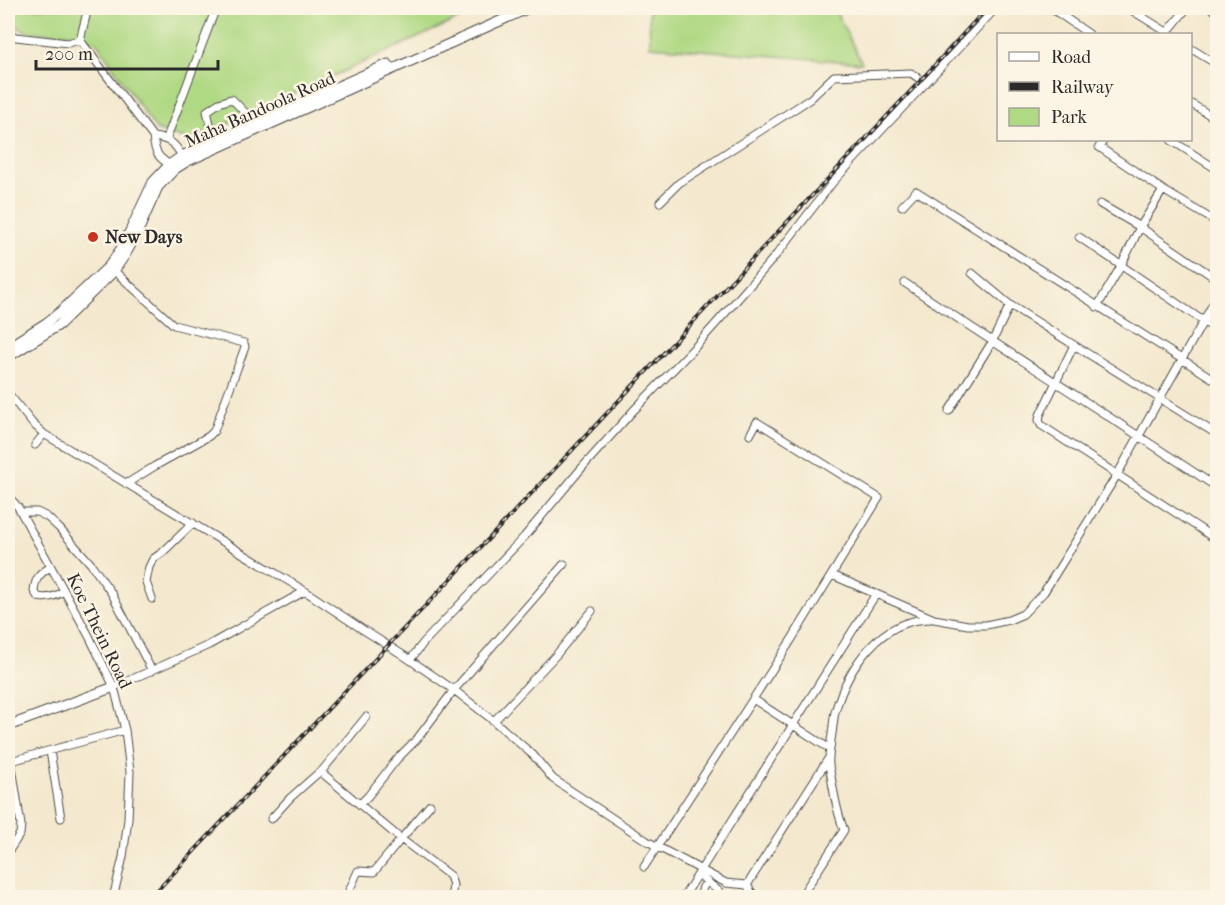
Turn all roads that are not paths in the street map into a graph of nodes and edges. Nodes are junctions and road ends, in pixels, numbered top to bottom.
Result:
1 (88, 8) edge
2 (216, 8) edge
3 (514, 8) edge
4 (529, 8) edge
5 (996, 8) edge
6 (1051, 8) edge
7 (1128, 8) edge
8 (1187, 8) edge
9 (1211, 8) edge
10 (1218, 12) edge
11 (1088, 33) edge
12 (1166, 33) edge
13 (1169, 33) edge
14 (8, 34) edge
15 (80, 40) junction
16 (1192, 49) edge
17 (1218, 65) edge
18 (921, 80) dead end
19 (1192, 104) edge
20 (1218, 120) edge
21 (255, 123) junction
22 (153, 137) junction
23 (166, 140) junction
24 (214, 141) junction
25 (1103, 141) edge
26 (1172, 141) edge
27 (184, 159) junction
28 (172, 167) junction
29 (1218, 171) edge
30 (1163, 190) junction
31 (660, 202) dead end
32 (1100, 204) dead end
33 (902, 206) dead end
34 (1218, 223) edge
35 (1140, 227) junction
36 (1079, 237) dead end
37 (1121, 266) junction
38 (111, 269) junction
39 (972, 273) dead end
40 (1218, 280) edge
41 (905, 283) dead end
42 (1218, 295) edge
43 (1010, 305) junction
44 (1097, 307) junction
45 (1202, 322) junction
46 (1218, 331) edge
47 (992, 342) junction
48 (1074, 345) junction
49 (8, 347) edge
50 (8, 357) edge
51 (1181, 359) junction
52 (1056, 381) junction
53 (1218, 382) edge
54 (8, 393) edge
55 (1160, 398) junction
56 (949, 411) dead end
57 (44, 434) junction
58 (750, 435) dead end
59 (1218, 435) edge
60 (1139, 436) junction
61 (35, 445) dead end
62 (1117, 475) junction
63 (126, 484) junction
64 (1218, 488) edge
65 (8, 496) edge
66 (21, 512) junction
67 (193, 523) junction
68 (1218, 541) edge
69 (564, 564) dead end
70 (51, 567) junction
71 (832, 575) junction
72 (64, 591) junction
73 (305, 591) junction
74 (876, 594) junction
75 (152, 599) dead end
76 (592, 611) dead end
77 (934, 619) junction
78 (410, 660) junction
79 (152, 671) junction
80 (114, 687) junction
81 (454, 690) junction
82 (753, 699) junction
83 (366, 717) dead end
84 (494, 721) junction
85 (793, 725) junction
86 (8, 726) edge
87 (125, 730) junction
88 (8, 741) edge
89 (830, 749) junction
90 (50, 751) junction
91 (828, 759) junction
92 (11, 761) junction
93 (321, 772) junction
94 (360, 804) junction
95 (430, 805) dead end
96 (61, 818) dead end
97 (271, 819) dead end
98 (401, 839) junction
99 (657, 847) junction
100 (8, 852) edge
101 (644, 867) dead end
102 (699, 872) junction
103 (707, 882) junction
104 (747, 885) junction
105 (349, 891) dead end
106 (114, 897) edge
107 (451, 897) edge
108 (683, 897) edge
109 (700, 897) edge
110 (724, 897) edge
111 (751, 897) edge
112 (800, 897) edge

1 - 15 street
2 - 23 street
3 - 21 main road, Maha Bandoola Road
4 - 27 main road, Maha Bandoola Road
5 - 78 street
6 - 11 street
7 - 12 street
8 - 13 street
9 - 10 street
14 - 15 street
15 - 22 street
16 - 17 street
18 - 31 street
19 - 20 street
21 - 24 main road, Maha Bandoola Road
21 - 24 street
22 - 23 street
22 - 28 street
23 - 27 street
24 - 27 main road, Maha Bandoola Road
25 - 30 street
26 - 29 street
27 - 28 main road, Maha Bandoola Road
28 - 38 main road, Maha Bandoola Road
30 - 34 street
30 - 35 street
32 - 35 street
33 - 44 street
35 - 37 street
35 - 40 street
36 - 37 street
37 - 44 street
37 - 45 street
38 - 49 main road, Maha Bandoola Road
38 - 50 main road, Maha Bandoola Road
38 - 63 street
39 - 43 street
41 - 47 street
42 - 45 street
43 - 47 street
43 - 48 street
44 - 51 street
45 - 46 street
45 - 51 street
47 - 52 street
47 - 56 street
48 - 52 street
48 - 55 street
51 - 53 street
51 - 55 street
52 - 60 street
52 - 62 street
54 - 57 street
55 - 59 street
55 - 60 street
57 - 61 street
57 - 63 street
58 - 71 street
60 - 62 street
60 - 64 street
62 - 68 street
62 - 77 street
63 - 67 street
65 - 66 street, Koe Thein Road
66 - 70 street, Koe Thein Road
66 - 79 street
67 - 73 street
67 - 75 street
69 - 81 street
70 - 72 street, Koe Thein Road
70 - 72 street
71 - 74 street
71 - 82 street
72 - 80 street, Koe Thein Road
73 - 78 street
73 - 79 street
74 - 77 street
74 - 85 street
76 - 84 street
77 - 89 street
78 - 81 street
79 - 80 street
80 - 86 main road
80 - 87 street, Koe Thein Road
81 - 84 street
81 - 94 street
82 - 85 street
82 - 99 street
83 - 93 street
84 - 99 street
85 - 89 street
85 - 102 street
87 - 90 street
87 - 106 street, Koe Thein Road
88 - 92 street
89 - 91 street
90 - 92 street
90 - 96 street
91 - 104 street
91 - 112 street
92 - 100 street
93 - 94 street
93 - 97 street
94 - 98 street
95 - 98 street
98 - 105 street
98 - 107 street
99 - 101 street
99 - 102 street
102 - 103 street
102 - 104 street
102 - 108 street
103 - 109 street
103 - 110 street
104 - 111 street

